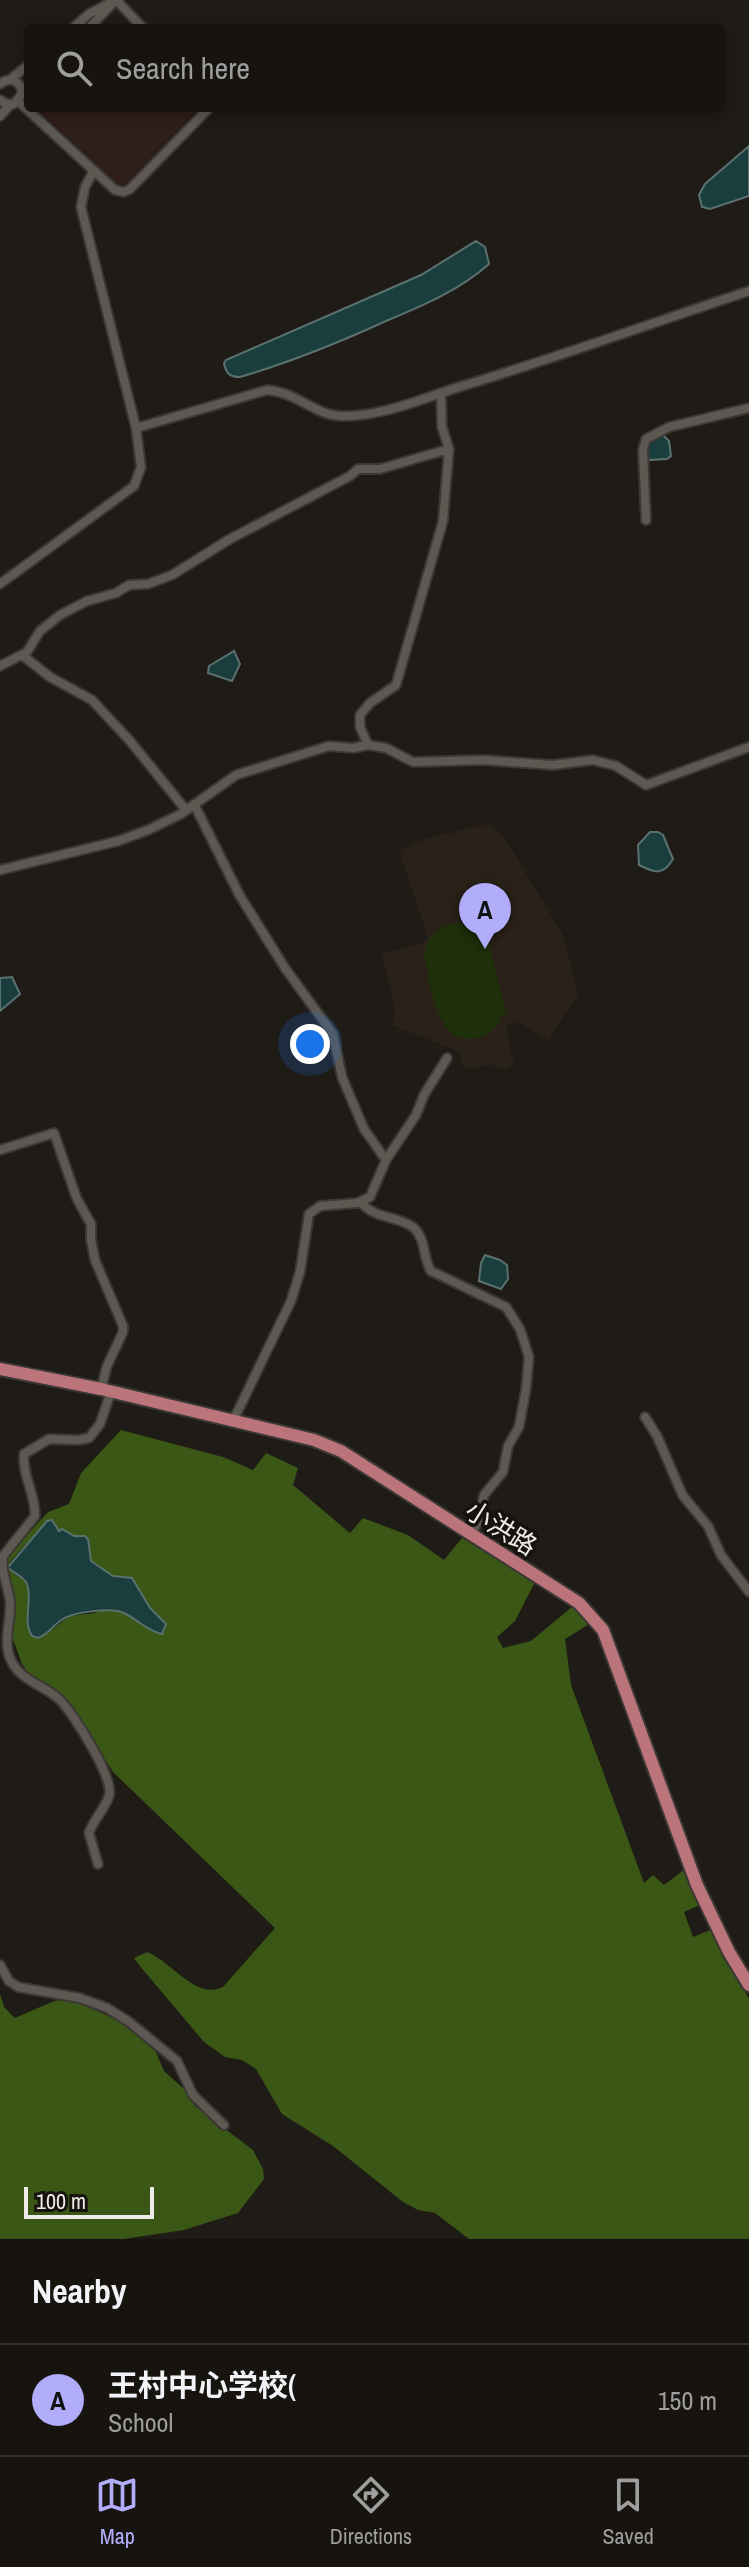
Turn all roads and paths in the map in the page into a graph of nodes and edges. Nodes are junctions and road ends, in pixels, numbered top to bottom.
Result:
1 (116, 0) edge
2 (78, 24) edge
3 (93, 24) edge
4 (139, 24) edge
5 (24, 68) edge
6 (11, 79) junction
7 (0, 84) edge
8 (24, 84) edge
9 (24, 87) edge
10 (0, 100) edge
11 (14, 103) junction
12 (24, 111) edge
13 (25, 112) edge
14 (205, 112) edge
15 (0, 116) edge
16 (94, 170) junction
17 (749, 291) edge
18 (441, 393) junction
19 (749, 408) edge
20 (136, 428) junction
21 (449, 449) junction
22 (646, 520) dead end
23 (0, 584) edge
24 (22, 655) junction
25 (0, 666) edge
26 (368, 745) junction
27 (749, 747) edge
28 (190, 807) junction
29 (0, 870) edge
30 (447, 1058) dead end
31 (0, 1150) edge
32 (386, 1160) junction
33 (361, 1202) junction
34 (0, 1369) edge
35 (106, 1390) junction
36 (645, 1417) dead end
37 (233, 1421) junction
38 (471, 1536) junction
39 (749, 1592) edge
40 (98, 1864) dead end
41 (0, 1965) edge
42 (749, 1985) edge
43 (224, 2125) dead end

1 - 4 street
2 - 3 street
5 - 6 street
6 - 7 street
6 - 8 street
9 - 11 street
10 - 11 street
11 - 12 street
11 - 15 street
13 - 16 street
14 - 16 street
16 - 20 street
17 - 18 street
18 - 20 street
18 - 21 street
19 - 22 street
20 - 23 street
21 - 24 street
21 - 26 street
24 - 25 street
24 - 28 street
26 - 27 street
26 - 28 street
28 - 29 street
28 - 32 street
30 - 32 street
31 - 35 street
32 - 33 street
33 - 37 street
33 - 38 street
34 - 35 main road, 小洪路
35 - 37 main road, 小洪路
35 - 40 street
36 - 39 street
37 - 38 main road, 小洪路
38 - 42 main road, 小洪路
41 - 43 street

